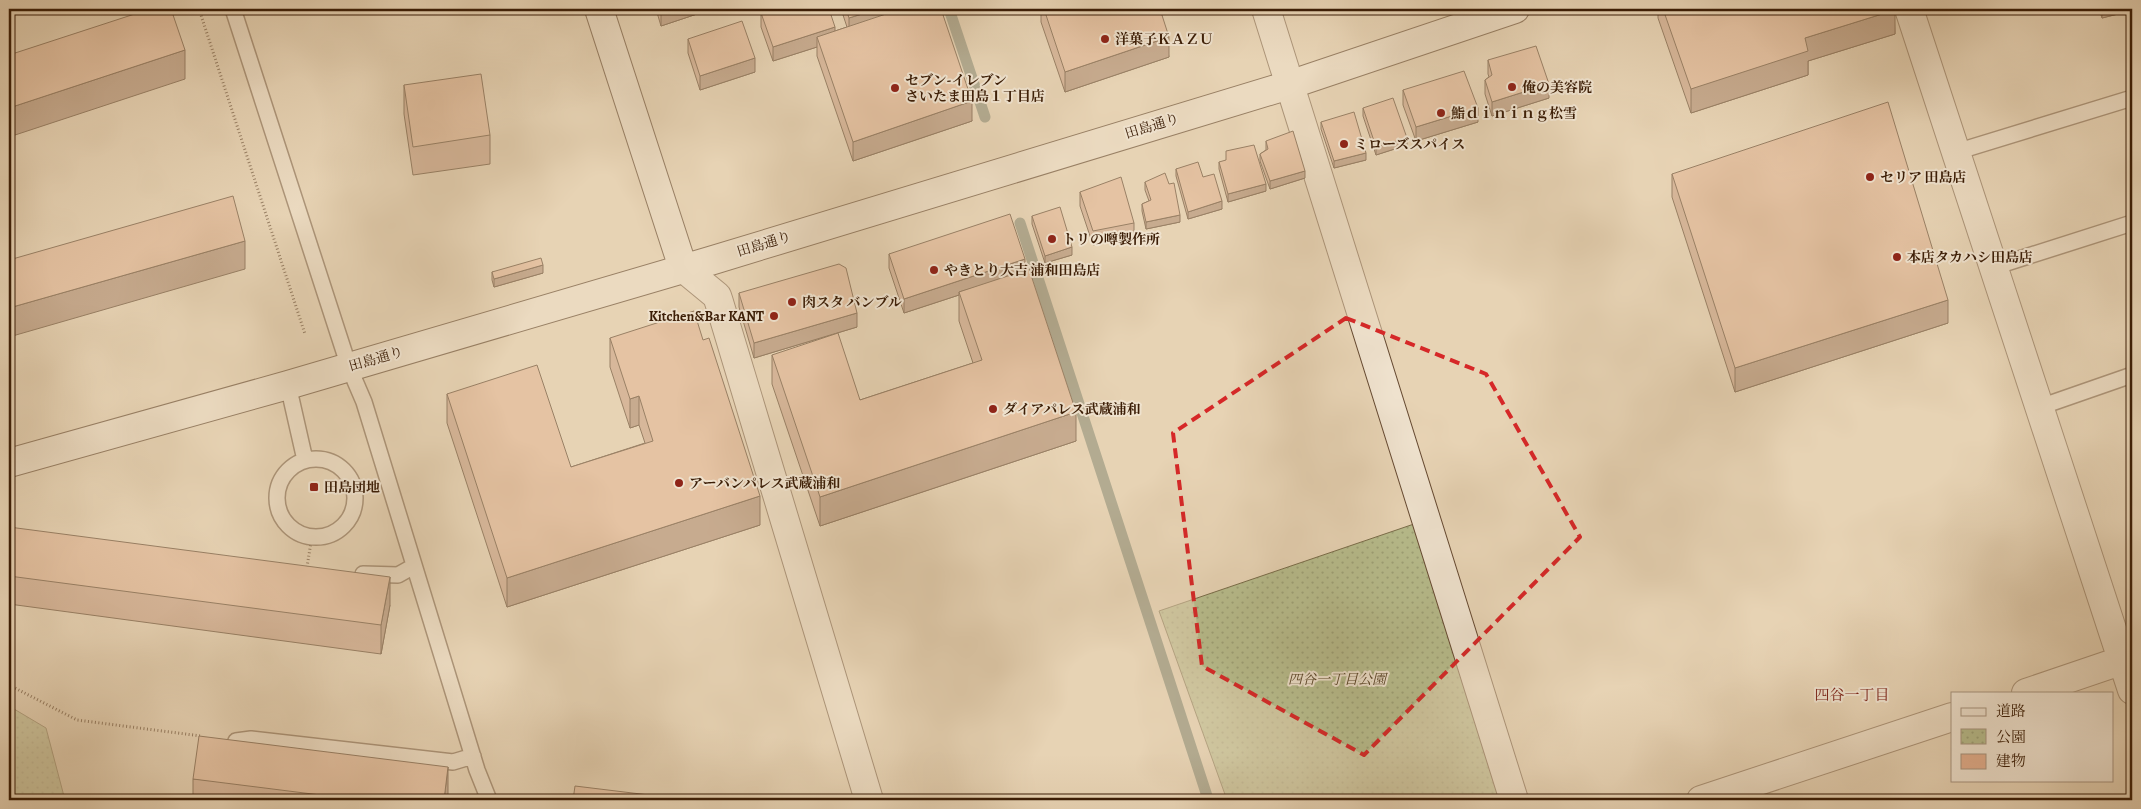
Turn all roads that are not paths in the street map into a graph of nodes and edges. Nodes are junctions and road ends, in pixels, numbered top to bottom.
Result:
1 (233, 9) edge
2 (599, 9) edge
3 (1266, 9) edge
4 (1515, 9) edge
5 (1909, 9) edge
6 (1289, 85) junction
7 (2132, 98) edge
8 (1956, 152) junction
9 (2132, 223) edge
10 (1994, 267) junction
11 (683, 268) junction
12 (349, 367) junction
13 (2132, 375) edge
14 (288, 385) junction
15 (2040, 407) junction
16 (305, 460) junction
17 (9, 463) edge
18 (414, 566) junction
19 (308, 567) edge
20 (2127, 659) edge
21 (2132, 690) edge
22 (2029, 692) edge
23 (1951, 717) edge
24 (236, 741) edge
25 (473, 756) junction
26 (489, 800) edge
27 (869, 800) edge
28 (1514, 800) edge
29 (1701, 800) edge

1 - 12 lane
2 - 11 street
3 - 6 street
4 - 6 street, 田島通り
5 - 8 street
6 - 11 street, 田島通り
6 - 28 street
7 - 8 lane
8 - 10 street
9 - 10 lane
10 - 15 street
11 - 12 street, 田島通り
11 - 27 street
12 - 14 street, 田島通り
12 - 18 lane
13 - 15 lane
14 - 16 lane
14 - 17 street, 田島通り
15 - 20 street
16 - 16 lane
18 - 19 lane
18 - 25 lane
20 - 21 street
20 - 22 street
23 - 29 street
24 - 25 lane
25 - 26 lane

